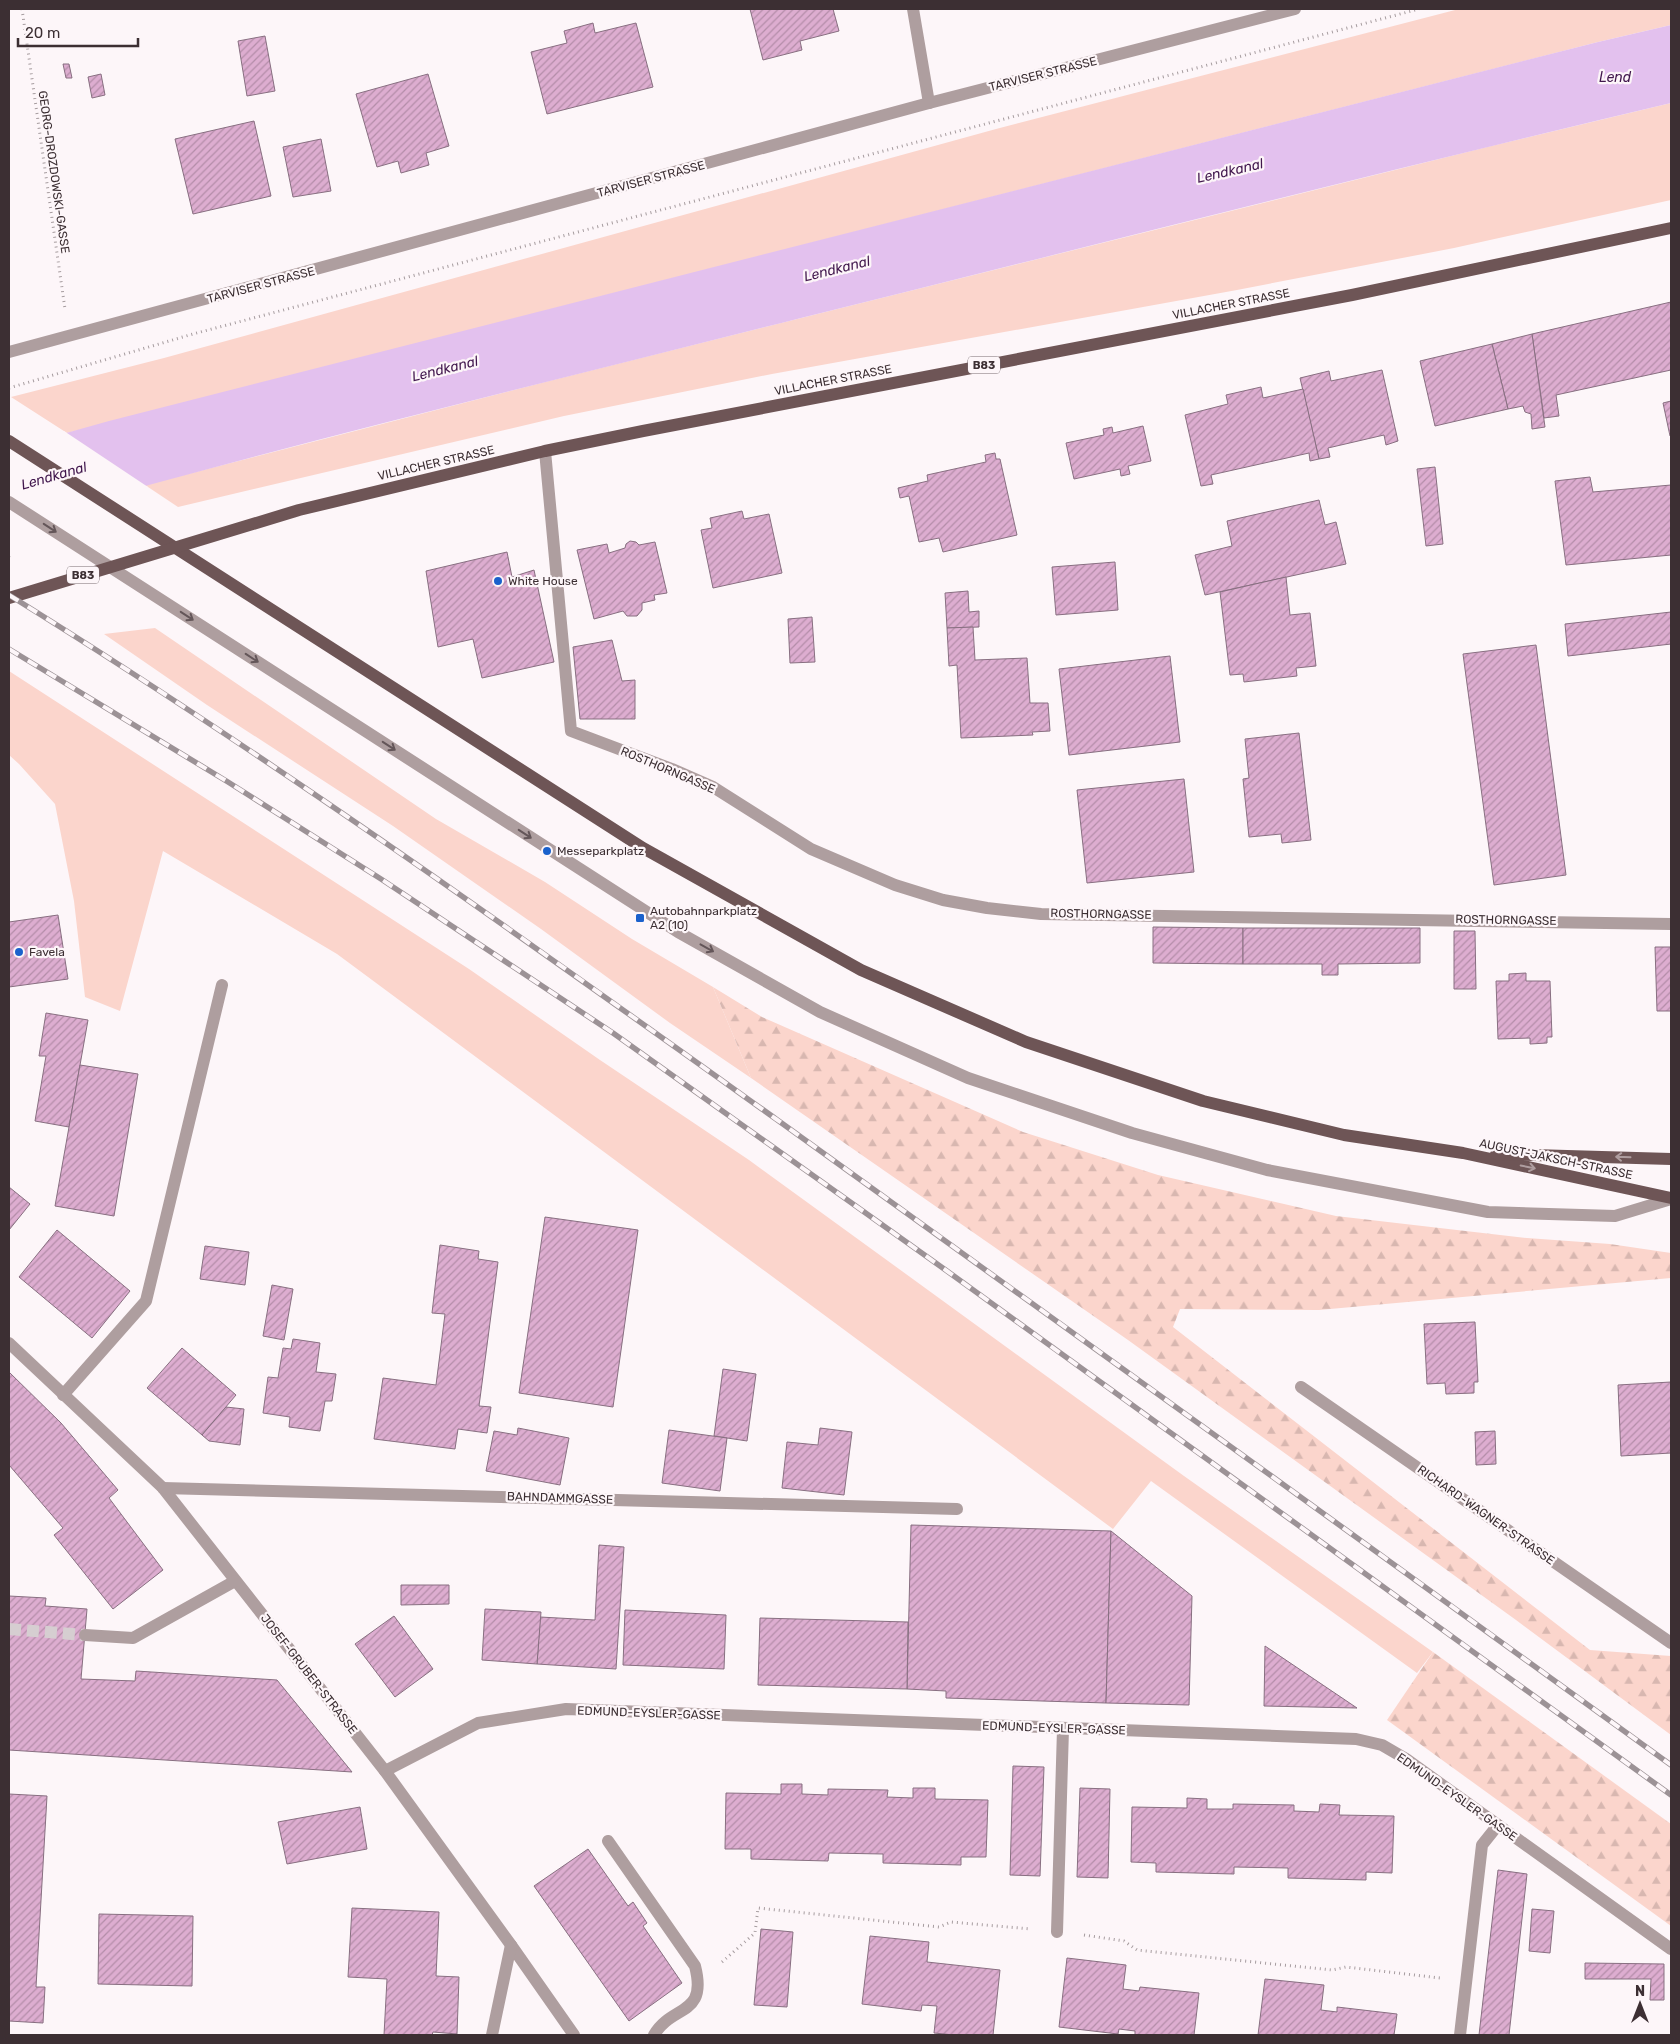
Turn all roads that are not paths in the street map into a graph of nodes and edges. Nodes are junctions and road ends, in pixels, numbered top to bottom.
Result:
1 (914, 9) edge
2 (1295, 9) edge
3 (929, 103) junction
4 (1671, 228) edge
5 (9, 352) edge
6 (9, 441) edge
7 (545, 451) junction
8 (9, 502) edge
9 (9, 598) edge
10 (1671, 924) edge
11 (222, 985) dead end
12 (1463, 1153) junction
13 (1671, 1159) edge
14 (1671, 1198) edge
15 (9, 1343) edge
16 (1301, 1386) dead end
17 (63, 1394) junction
18 (162, 1488) junction
19 (957, 1509) dead end
20 (236, 1581) junction
21 (84, 1635) tunnel mouth
22 (1671, 1643) edge
23 (1063, 1729) junction
24 (384, 1771) junction
25 (1498, 1825) junction
26 (608, 1841) dead end
27 (1057, 1932) dead end
28 (512, 1944) junction
29 (1671, 1948) edge
30 (492, 2035) edge
31 (574, 2035) edge
32 (654, 2035) edge
33 (1460, 2035) edge

1 - 3 street
2 - 3 street, TARVISER STRASSE
3 - 5 street, TARVISER STRASSE
4 - 7 main road, VILLACHER STRASSE / B83
6 - 12 main road
7 - 9 main road, VILLACHER STRASSE / B83
7 - 10 street, ROSTHORNGASSE
8 -> 14 street
11 - 17 street
13 -> 12 main road, AUGUST-JAKSCH-STRASSE
12 -> 14 main road, AUGUST-JAKSCH-STRASSE
15 - 17 street, JOSEF-GRUBER-STRASSE
16 - 22 street, RICHARD-WAGNER-STRASSE
17 - 18 street, JOSEF-GRUBER-STRASSE
18 - 19 street, BAHNDAMMGASSE
18 - 20 street, JOSEF-GRUBER-STRASSE
20 - 21 street
20 - 24 street, JOSEF-GRUBER-STRASSE
23 - 24 street, EDMUND-EYSLER-GASSE
23 - 25 street, EDMUND-EYSLER-GASSE
23 - 27 street
24 - 28 street, JOSEF-GRUBER-STRASSE
25 - 29 street, EDMUND-EYSLER-GASSE
25 - 33 street
26 - 32 street
28 - 30 street
28 - 31 street, JOSEF-GRUBER-STRASSE

